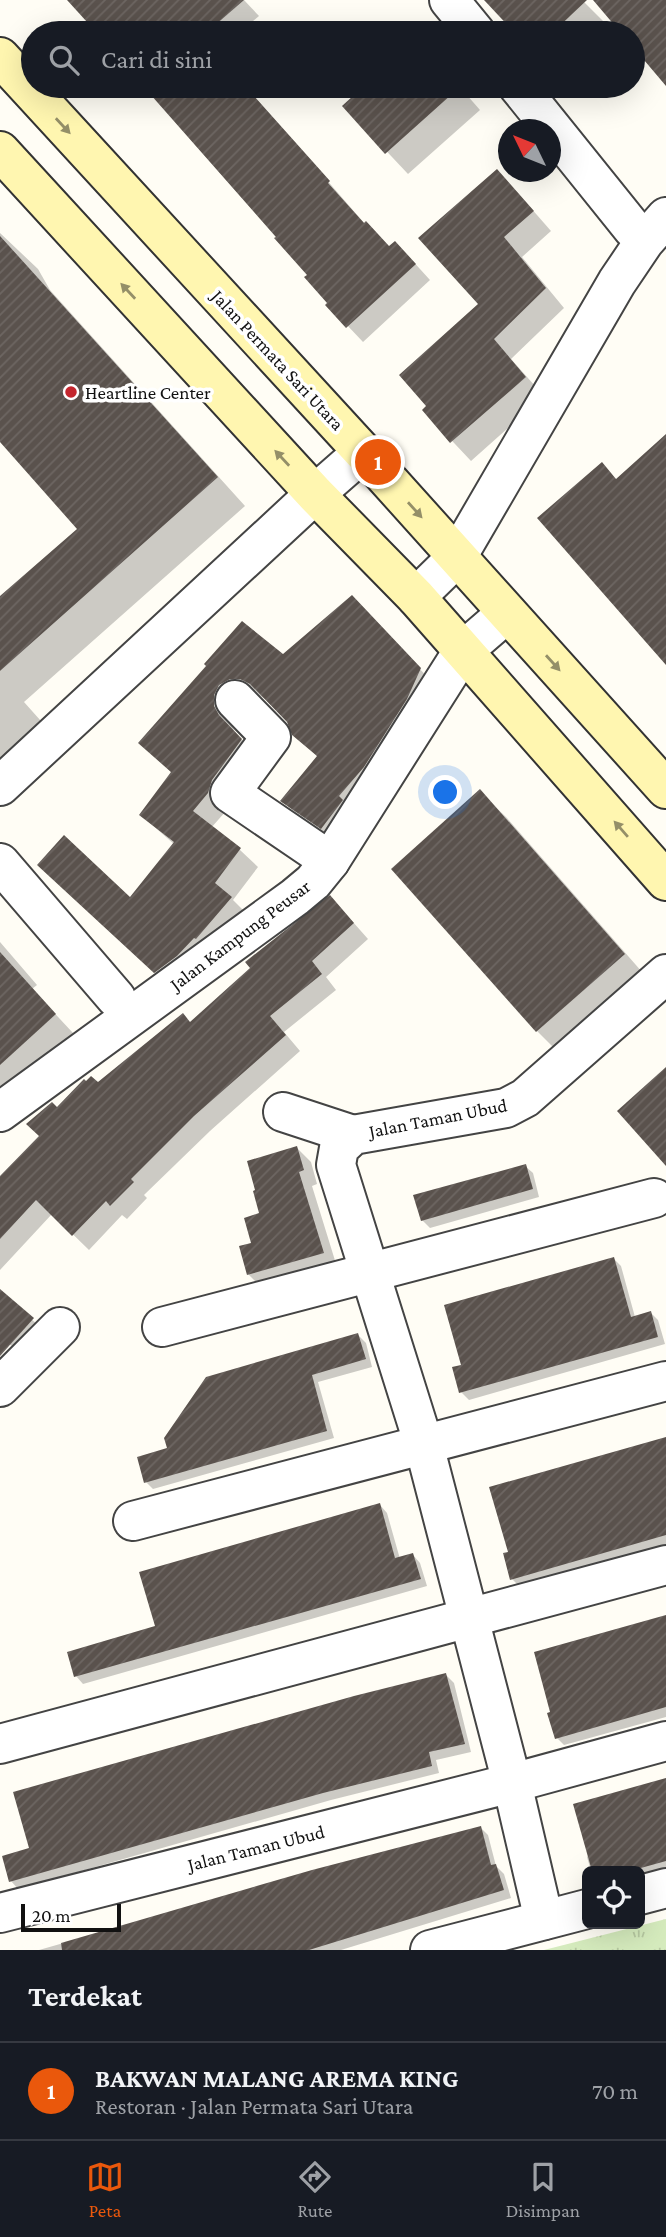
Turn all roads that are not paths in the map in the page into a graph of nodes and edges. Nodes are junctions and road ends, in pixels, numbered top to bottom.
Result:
1 (449, 0) edge
2 (466, 21) edge
3 (0, 57) edge
4 (21, 80) edge
5 (38, 98) edge
6 (530, 98) edge
7 (0, 151) edge
8 (650, 223) edge
9 (363, 452) junction
10 (314, 494) junction
11 (457, 556) junction
12 (416, 597) junction
13 (507, 613) junction
14 (463, 651) junction
15 (235, 700) dead end
16 (0, 786) edge
17 (666, 789) edge
18 (330, 861) junction
19 (0, 863) edge
20 (666, 881) edge
21 (666, 974) edge
22 (116, 998) dead end
23 (0, 1112) edge
24 (283, 1112) dead end
25 (353, 1135) junction
26 (654, 1198) dead end
27 (370, 1273) junction
28 (60, 1327) dead end
29 (162, 1327) dead end
30 (666, 1381) edge
31 (0, 1387) edge
32 (424, 1445) junction
33 (133, 1521) dead end
34 (666, 1564) edge
35 (470, 1619) junction
36 (666, 1741) edge
37 (0, 1744) edge
38 (512, 1783) junction
39 (666, 1888) edge
40 (645, 1894) edge
41 (582, 1910) edge
42 (0, 1913) edge
43 (544, 1920) junction
44 (430, 1950) edge

1 - 2 street
3 -> 4 street, Jalan Permata Sari Utara
5 -> 9 street, Jalan Permata Sari Utara
6 - 8 street
10 -> 7 street
8 - 11 street
9 - 10 street
9 -> 11 street, Jalan Permata Sari Utara
10 - 12 street
10 - 16 street
11 - 12 street
11 - 13 street, Jalan Permata Sari Utara
12 - 14 street
13 - 14 street, Jalan Kampung Peusar
13 -> 17 street, Jalan Permata Sari Utara
14 - 18 street, Jalan Kampung Peusar
20 -> 14 street
15 - 18 street
18 - 23 street, Jalan Kampung Peusar
19 - 22 street
21 - 25 street, Jalan Taman Ubud
24 - 25 street
25 - 27 street, Jalan Taman Ubud
26 - 27 street
27 - 29 street
27 - 32 street, Jalan Taman Ubud
28 - 31 street
30 - 32 street
32 - 33 street
32 - 35 street, Jalan Taman Ubud
34 - 35 street
35 - 37 street
35 - 38 street, Jalan Taman Ubud
36 - 38 street, Jalan Taman Ubud
38 - 42 street, Jalan Taman Ubud
38 - 43 street, Jalan Taman Ubud
39 - 40 street
41 - 43 street
43 - 44 street

